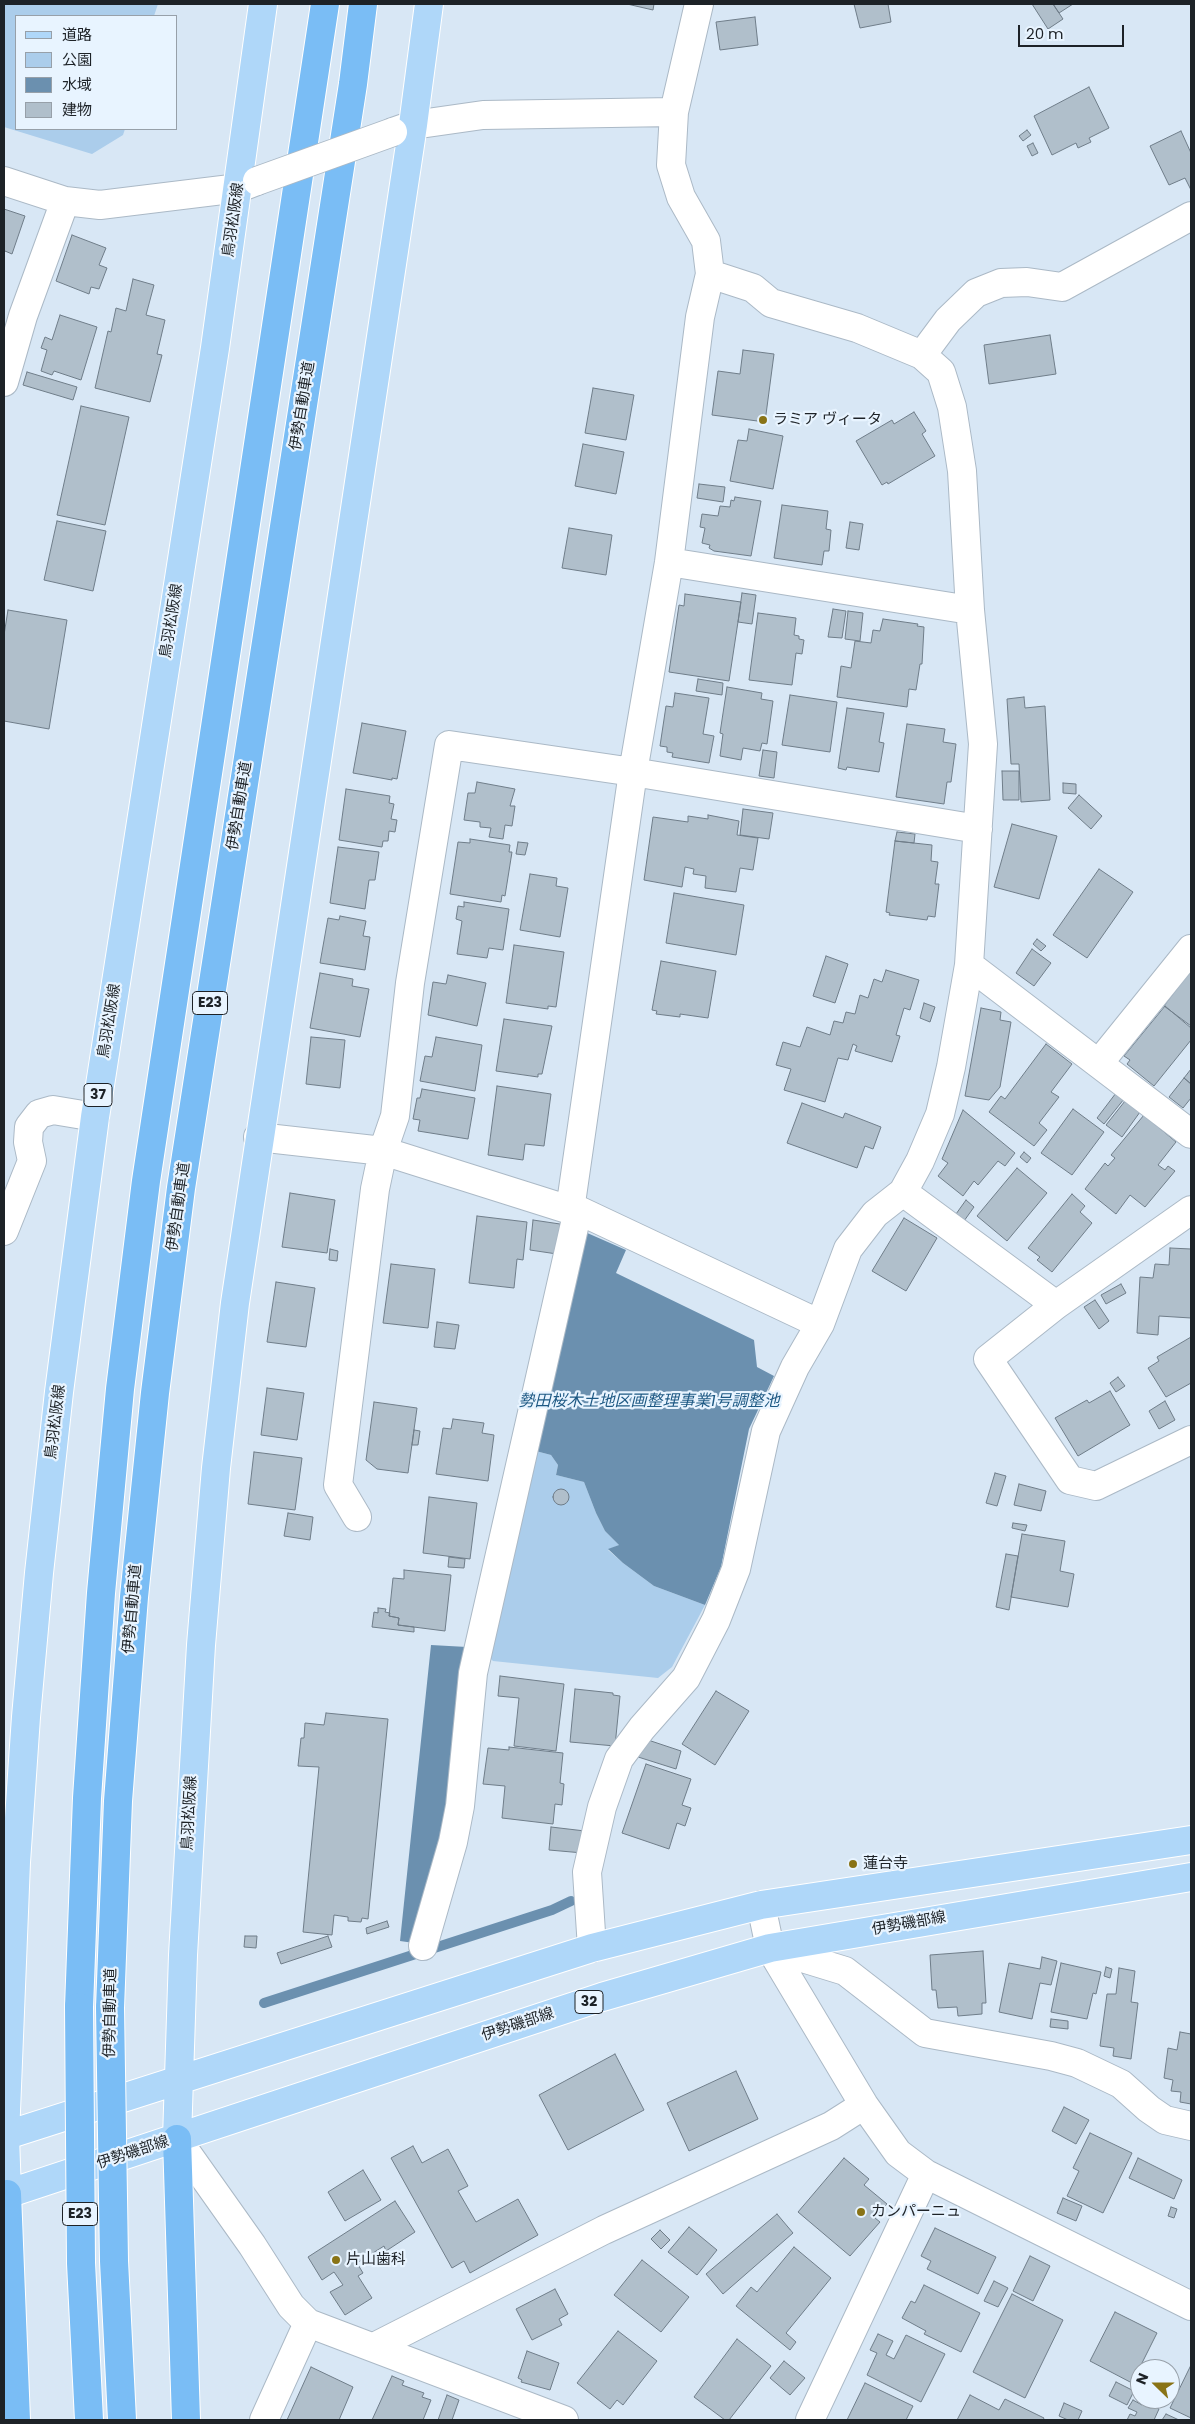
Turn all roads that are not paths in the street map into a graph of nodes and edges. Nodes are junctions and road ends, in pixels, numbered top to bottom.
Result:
1 (263, 4) edge
2 (325, 4) edge
3 (363, 4) edge
4 (429, 4) edge
5 (699, 4) edge
6 (674, 112) junction
7 (403, 129) junction
8 (4, 181) edge
9 (248, 185) junction
10 (65, 201) junction
11 (1191, 216) edge
12 (710, 274) junction
13 (13, 313) edge
14 (922, 355) junction
15 (4, 382) edge
16 (668, 562) junction
17 (970, 610) junction
18 (634, 772) junction
19 (978, 829) junction
20 (1191, 949) edge
21 (969, 965) junction
22 (1099, 1063) junction
23 (95, 1117) junction
24 (1191, 1134) edge
25 (258, 1137) junction
26 (383, 1151) junction
27 (903, 1192) junction
28 (574, 1210) junction
29 (1191, 1210) edge
30 (4, 1231) edge
31 (1056, 1305) junction
32 (820, 1324) junction
33 (1191, 1440) edge
34 (357, 1517) dead end
35 (1191, 1840) edge
36 (1191, 1877) edge
37 (761, 1906) junction
38 (423, 1946) dead end
39 (592, 1948) junction
40 (770, 1948) junction
41 (177, 2082) junction
42 (864, 2106) junction
43 (1191, 2126) edge
44 (5, 2136) edge
45 (177, 2139) junction
46 (926, 2174) junction
47 (5, 2194) edge
48 (1191, 2306) edge
49 (308, 2323) junction
50 (374, 2347) junction
51 (265, 2419) edge
52 (16, 2420) edge
53 (88, 2420) edge
54 (122, 2420) edge
55 (186, 2420) edge
56 (564, 2420) edge
57 (810, 2420) edge

1 - 9 main road, 鳥羽松阪線 / 37
2 - 53 highway, 伊勢自動車道 / E23, bridge
3 - 54 highway, 伊勢自動車道 / E23, bridge
4 - 7 main road, 鳥羽松阪線
5 - 6 street
6 - 7 street
6 - 12 street
7 - 9 street, bridge
7 - 25 main road, 鳥羽松阪線
8 - 10 street
9 - 10 street
9 - 23 main road, 鳥羽松阪線 / 37
10 - 13 street
11 - 14 street
12 - 14 street
12 - 16 street
13 - 15 street
14 - 17 street
16 - 17 street
16 - 18 street
17 - 19 street
18 - 19 street
18 - 26 street
18 - 28 street
19 - 21 street
20 - 22 street
21 - 22 street
21 - 27 street
22 - 24 street
23 - 30 street
23 - 44 main road, 鳥羽松阪線 / 37
25 - 26 street
25 - 41 main road, 鳥羽松阪線
26 - 28 street
26 - 34 street
27 - 31 street
27 - 32 street
28 - 32 street
28 - 38 street
29 - 31 street
31 - 33 street
32 - 39 street
35 - 37 main road
36 - 40 main road, 伊勢磯部線 / 32
37 - 39 main road
37 - 40 street
39 - 41 main road
40 - 42 street
40 - 43 street
40 - 45 main road, 伊勢磯部線 / 32
41 - 44 main road
41 - 45 main road, 鳥羽松阪線
42 - 46 street
42 - 50 street
44 - 47 main road, 鳥羽松阪線 / 37
45 - 47 main road, 伊勢磯部線 / 32
45 - 49 street
45 - 55 highway
46 - 48 street
46 - 57 street
47 - 52 highway
49 - 50 street
49 - 51 street
50 - 56 street

